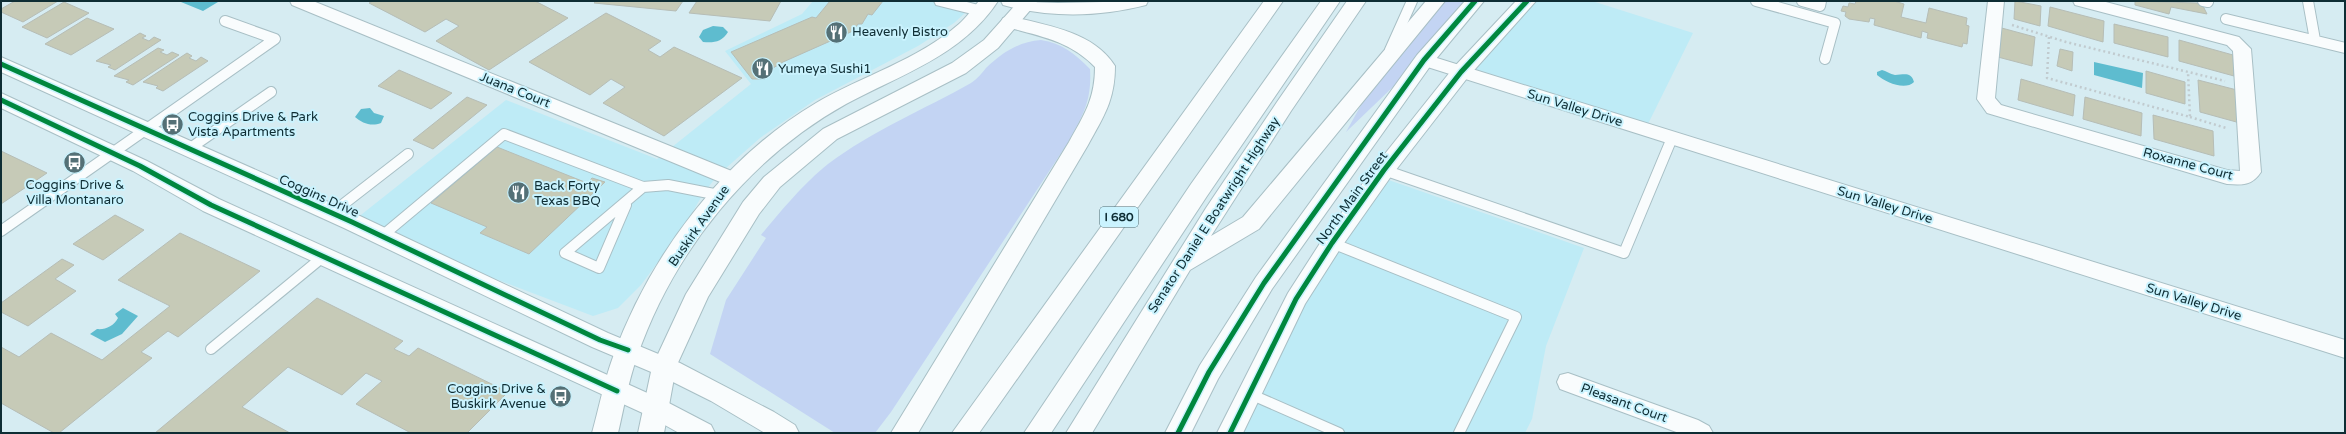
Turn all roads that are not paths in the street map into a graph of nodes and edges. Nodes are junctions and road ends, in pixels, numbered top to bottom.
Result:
1 (298, 1) edge
2 (942, 1) edge
3 (1139, 1) edge
4 (1330, 1) edge
5 (1357, 1) edge
6 (1412, 1) edge
7 (1436, 1) edge
8 (1475, 1) edge
9 (1527, 1) edge
10 (1756, 1) edge
11 (1802, 1) edge
12 (1821, 1) edge
13 (1996, 1) edge
14 (2081, 1) edge
15 (2308, 1) edge
16 (1271, 4) edge
17 (984, 6) edge
18 (1019, 8) edge
19 (2226, 19) dead end
20 (225, 21) dead end
21 (2315, 40) junction
22 (2345, 48) edge
23 (1825, 59) dead end
24 (1424, 60) junction
25 (1, 64) edge
26 (1384, 64) junction
27 (1461, 72) junction
28 (271, 92) dead end
29 (1, 100) edge
30 (147, 130) junction
31 (1672, 138) junction
32 (189, 149) junction
33 (114, 153) junction
34 (408, 154) dead end
35 (1384, 170) junction
36 (642, 187) junction
37 (726, 187) junction
38 (626, 205) junction
39 (332, 213) junction
40 (1, 231) edge
41 (382, 236) junction
42 (1332, 243) junction
43 (324, 256) junction
44 (1179, 265) junction
45 (211, 349) dead end
46 (2345, 349) edge
47 (628, 350) junction
48 (664, 367) junction
49 (1568, 382) dead end
50 (616, 391) junction
51 (1250, 394) junction
52 (656, 408) junction
53 (605, 433) edge
54 (651, 433) edge
55 (702, 433) edge
56 (786, 433) edge
57 (904, 433) edge
58 (965, 433) edge
59 (1037, 433) edge
60 (1079, 433) edge
61 (1178, 433) edge
62 (1230, 433) edge
63 (1339, 433) edge
64 (1459, 433) edge
65 (1701, 433) edge

1 - 37 street, Juana Court
2 - 17 street
3 - 18 main road
4 - 59 main road
5 - 44 main road, Senator Daniel E Boatwright Highway
6 - 26 lane
7 - 26 main road
8 - 24 main road, North Main Street
9 - 27 main road, North Main Street
10 - 23 lane
11 - 12 lane
13 - 14 street, Roxanne Court
15 - 21 lane
16 - 58 main road, I 680
17 - 18 main road
17 - 37 main road, Buskirk Avenue
18 - 48 main road
18 - 57 main road
19 - 21 lane
20 - 30 lane
21 - 22 lane
24 - 27 street, Sun Valley Drive
24 - 61 main road, North Main Street
25 - 30 main road, Coggins Drive
26 - 44 main road
27 - 31 street, Sun Valley Drive
27 - 35 main road, North Main Street
28 - 32 lane
29 - 33 main road
30 - 32 main road, Coggins Drive
30 - 33 lane
31 - 35 lane
31 - 46 street, Sun Valley Drive
32 - 39 main road, Coggins Drive
33 - 40 lane
33 - 43 main road
34 - 39 lane
35 - 42 main road, North Main Street
36 - 37 lane
36 - 38 lane
36 - 41 lane
37 - 47 main road, Buskirk Avenue
38 - 38 lane
39 - 41 main road, Coggins Drive
41 - 47 main road, Coggins Drive
42 - 51 main road, North Main Street
42 - 64 lane
43 - 45 lane
43 - 50 main road
44 - 60 main road, Senator Daniel E Boatwright Highway
47 - 48 main road, Coggins Drive
47 - 50 main road, Buskirk Avenue
48 - 52 main road
48 - 56 main road, Coggins Drive
49 - 65 street, Pleasant Court
50 - 52 main road
50 - 53 main road, Buskirk Avenue
51 - 62 main road, North Main Street
51 - 63 lane
52 - 54 main road
52 - 55 main road

